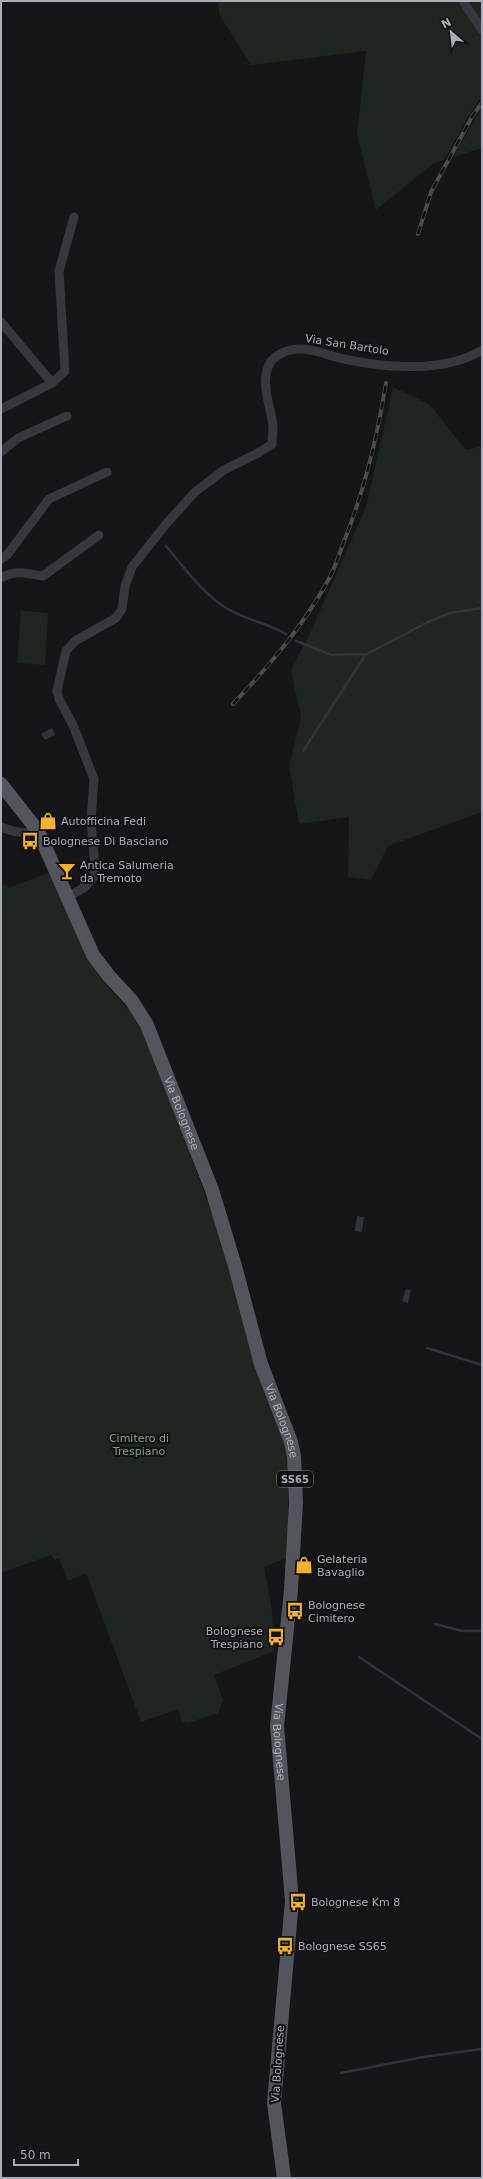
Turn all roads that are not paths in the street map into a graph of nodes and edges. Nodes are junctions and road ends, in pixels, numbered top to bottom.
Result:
1 (463, 1) edge
2 (482, 30) edge
3 (74, 216) dead end
4 (1, 322) edge
5 (482, 350) edge
6 (52, 383) junction
7 (1, 408) edge
8 (67, 416) dead end
9 (1, 452) edge
10 (107, 472) dead end
11 (99, 536) dead end
12 (1, 559) edge
13 (1, 578) edge
14 (1, 784) edge
15 (1, 827) edge
16 (38, 831) junction
17 (68, 897) junction
18 (284, 2178) edge

1 - 2 street
3 - 6 street
4 - 6 street
5 - 17 street, Via San Bartolo
6 - 7 street
8 - 9 street
10 - 12 street
11 - 13 street
14 - 16 main road, Via Bolognese / SS65
15 - 16 street
16 - 17 main road, Via Bolognese / SS65
17 - 18 main road, Via Bolognese / SS65

